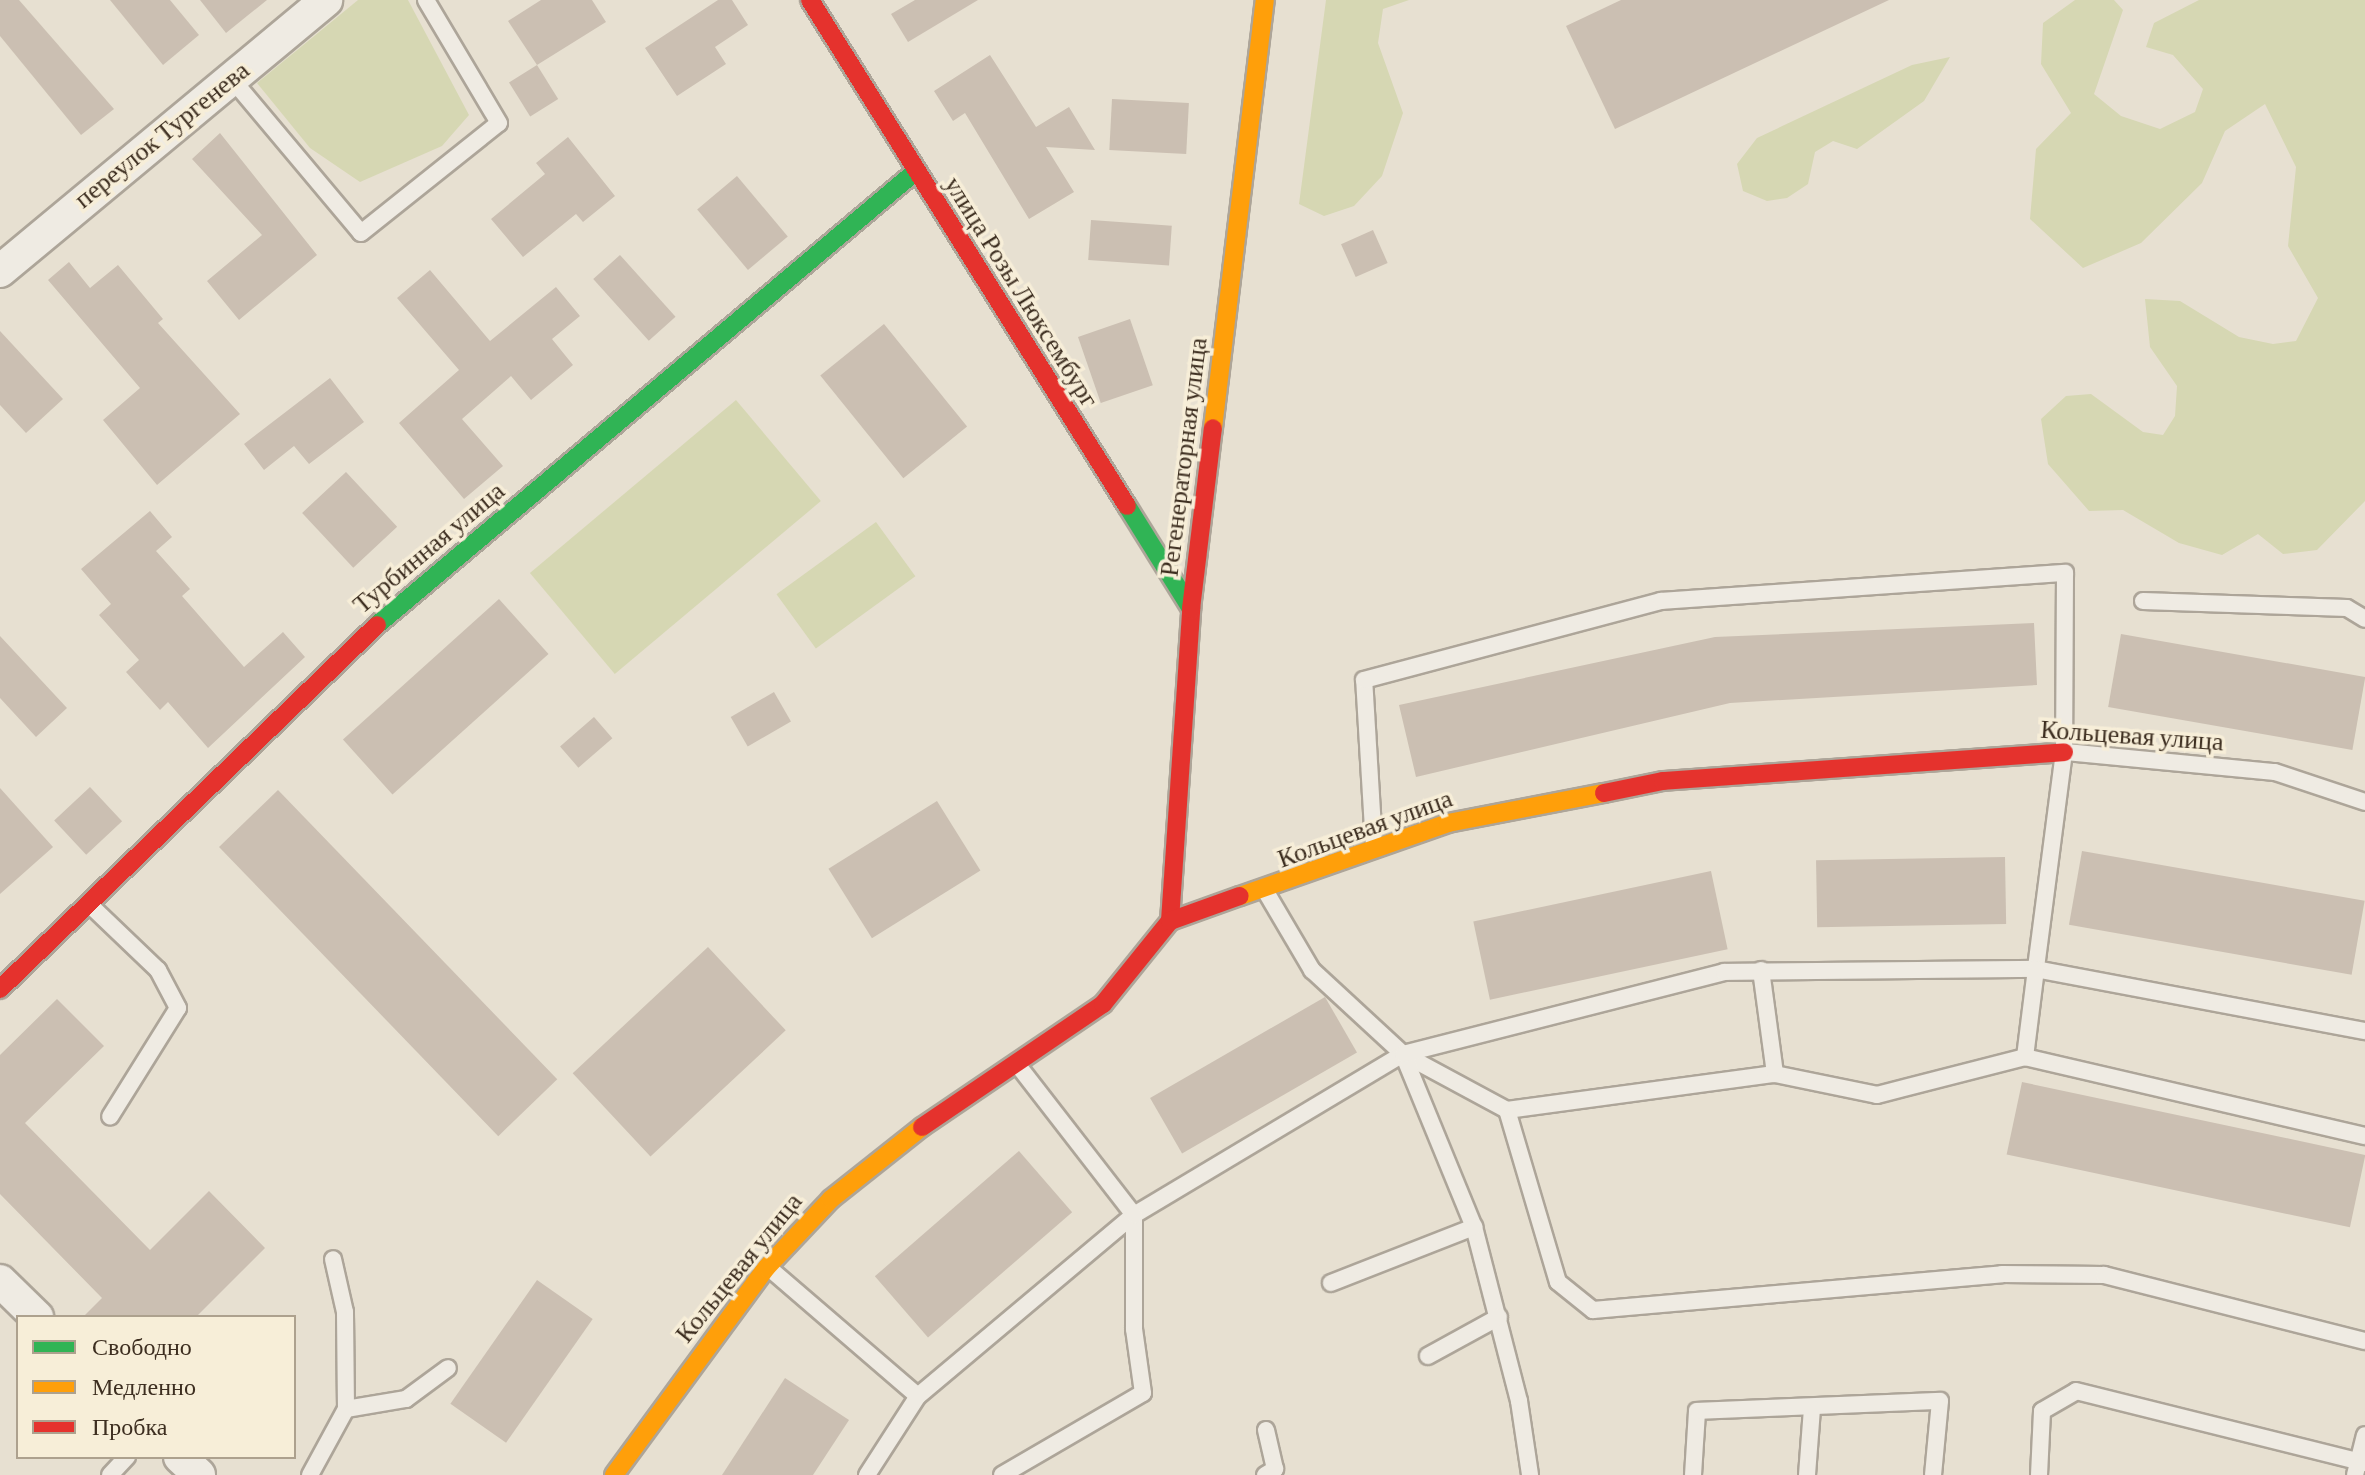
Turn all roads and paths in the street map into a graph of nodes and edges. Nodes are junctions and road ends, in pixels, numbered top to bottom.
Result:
1 (326, 0) edge
2 (426, 0) edge
3 (810, 0) edge
4 (1265, 0) edge
5 (231, 78) junction
6 (915, 172) junction
7 (0, 271) edge
8 (2143, 601) dead end
9 (1191, 609) junction
10 (2365, 619) edge
11 (2064, 752) junction
12 (2365, 802) edge
13 (1374, 849) junction
14 (1266, 892) junction
15 (89, 904) junction
16 (1170, 921) junction
17 (2036, 969) junction
18 (1761, 970) junction
19 (0, 989) edge
20 (2365, 1031) edge
21 (1403, 1054) junction
22 (2025, 1057) junction
23 (1019, 1067) junction
24 (1775, 1074) junction
25 (1507, 1110) junction
26 (110, 1117) dead end
27 (2365, 1136) edge
28 (1134, 1215) junction
29 (1474, 1227) junction
30 (333, 1259) dead end
31 (767, 1267) junction
32 (0, 1281) edge
33 (1331, 1283) dead end
34 (35, 1315) edge
35 (1499, 1317) junction
36 (2365, 1341) edge
37 (1428, 1356) dead end
38 (448, 1368) dead end
39 (918, 1396) junction
40 (1812, 1408) junction
41 (346, 1409) junction
42 (1266, 1430) dead end
43 (2365, 1435) edge
44 (125, 1459) edge
45 (182, 1459) edge
46 (2359, 1467) edge
47 (110, 1475) edge
48 (199, 1475) edge
49 (310, 1475) edge
50 (614, 1475) edge
51 (867, 1475) edge
52 (1002, 1475) edge
53 (1265, 1475) edge
54 (1530, 1475) edge
55 (1693, 1475) edge
56 (1807, 1475) edge
57 (1933, 1475) edge
58 (2039, 1475) edge

1 - 5 street, переулок Тургенева
2 - 5 lane
3 - 6 street, улица Розы Люксембург
4 - 9 street, Регенераторная улица
5 - 7 street, переулок Тургенева
6 - 9 street, улица Розы Люксембург
6 - 15 street, Турбинная улица
8 - 10 lane
9 - 16 street, Регенераторная улица
11 - 12 lane, Кольцевая улица
11 - 13 street, Кольцевая улица
11 - 13 lane
11 - 17 lane
13 - 14 street, Кольцевая улица
14 - 16 street, Кольцевая улица
14 - 21 lane
15 - 19 street, Турбинная улица
15 - 26 lane
16 - 23 street, Кольцевая улица
17 - 18 lane
17 - 20 lane
17 - 22 lane
18 - 21 lane
18 - 24 lane
21 - 25 lane
21 - 28 lane
21 - 29 lane
22 - 24 lane
22 - 27 lane
23 - 28 lane
23 - 31 street, Кольцевая улица
24 - 25 lane
25 - 36 lane
28 - 39 lane
28 - 52 lane
29 - 33 lane
29 - 35 lane
30 - 41 lane
31 - 39 lane
31 - 50 street, Кольцевая улица
32 - 34 street
35 - 37 lane
35 - 54 lane
38 - 41 lane
39 - 51 lane
40 - 55 lane
40 - 56 lane
40 - 57 lane
41 - 49 lane
42 - 53 lane
43 - 46 lane
44 - 47 lane
45 - 48 street
46 - 58 lane

